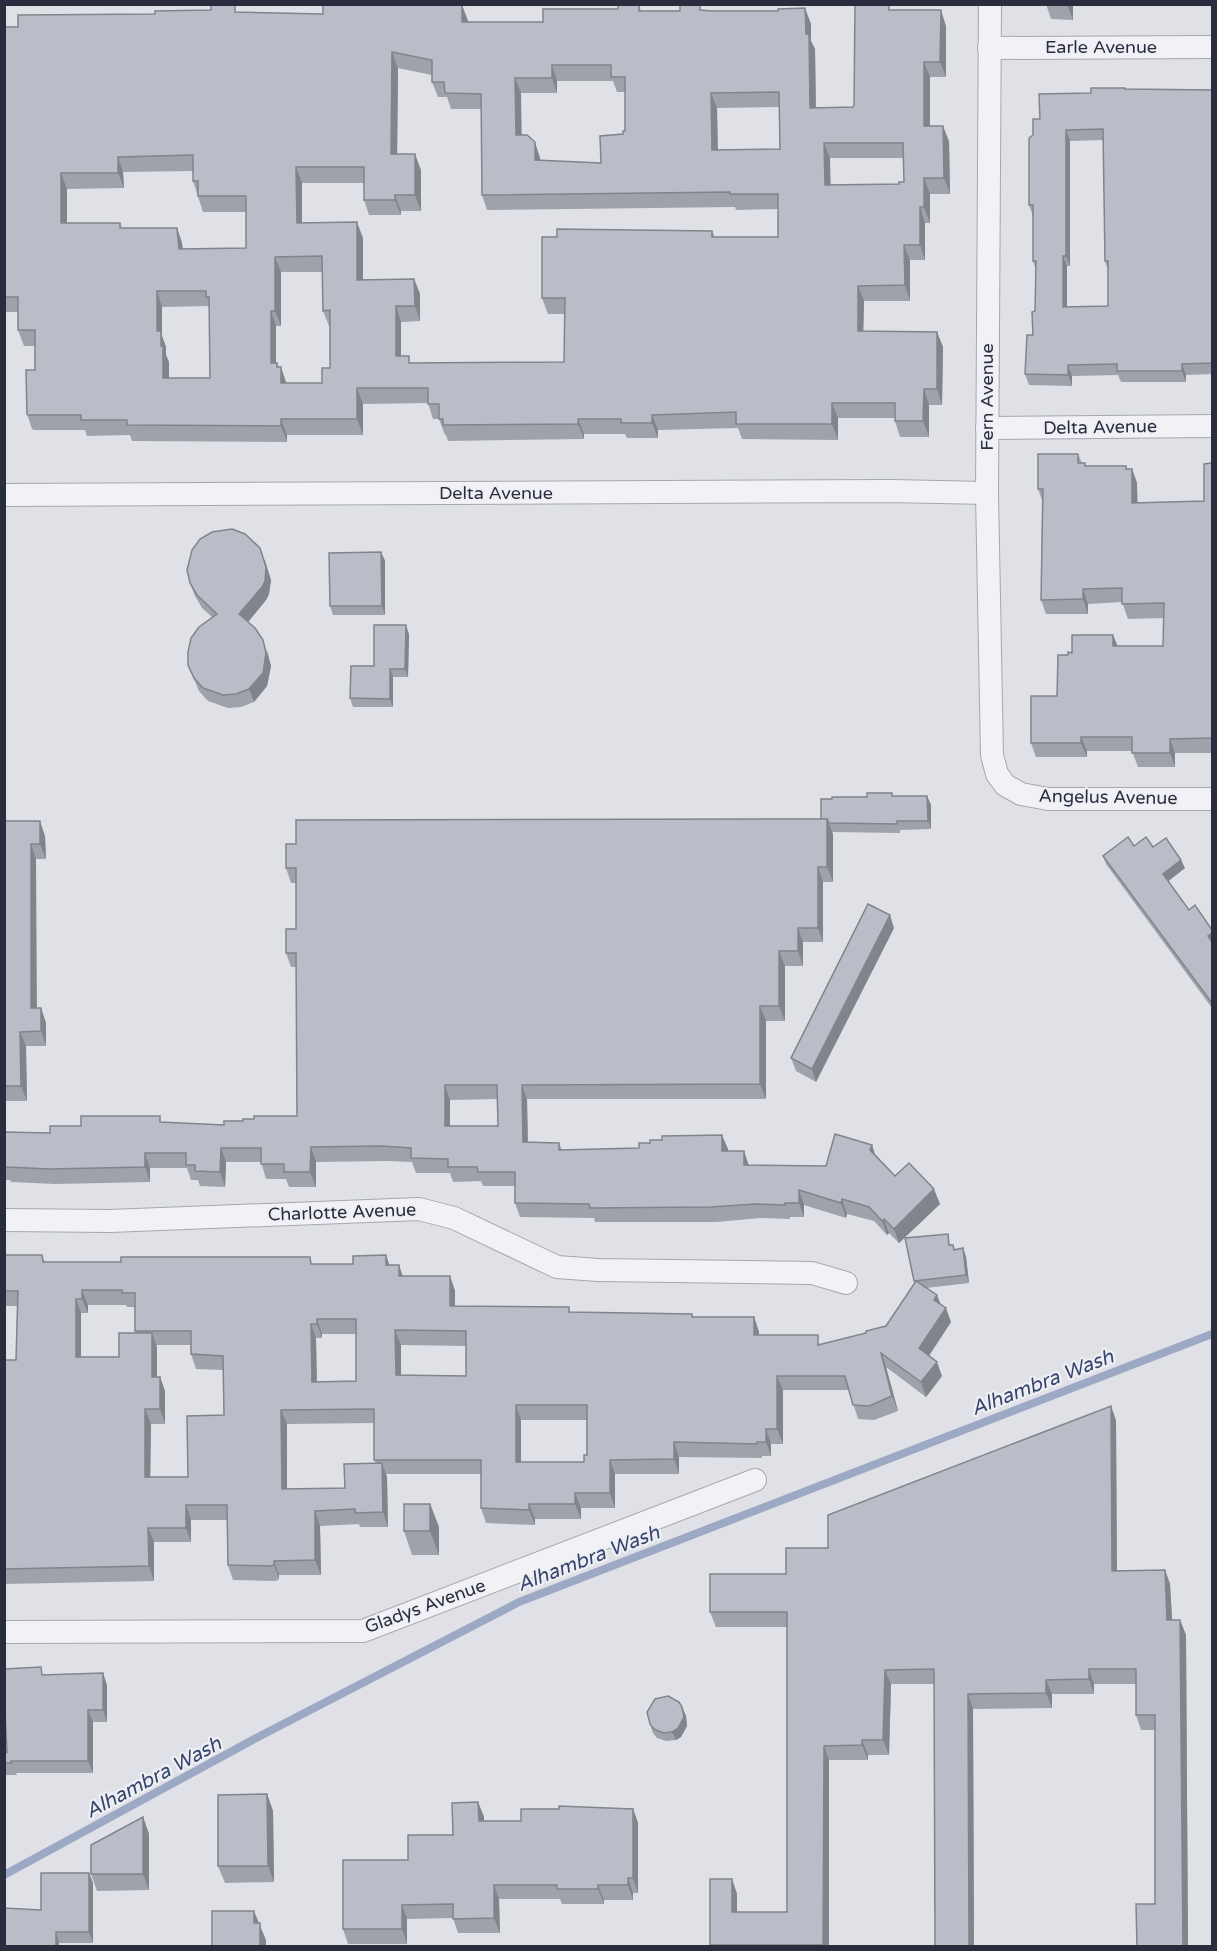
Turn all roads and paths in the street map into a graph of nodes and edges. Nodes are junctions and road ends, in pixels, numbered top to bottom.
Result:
1 (990, 4) edge
2 (1212, 47) edge
3 (989, 48) junction
4 (1212, 426) edge
5 (987, 428) junction
6 (987, 493) junction
7 (4, 495) edge
8 (1005, 786) joint
9 (1212, 799) edge
10 (4, 1220) edge
11 (846, 1283) dead end
12 (754, 1480) dead end
13 (4, 1632) edge

1 - 3 street, Fern Avenue
2 - 3 street, Earle Avenue
3 - 5 street, Fern Avenue
4 - 5 street, Delta Avenue
5 - 6 street, Fern Avenue
6 - 7 street, Delta Avenue
6 - 8 street, Fern Avenue
8 - 9 street, Angelus Avenue
10 - 11 street, Charlotte Avenue
12 - 13 street, Gladys Avenue

